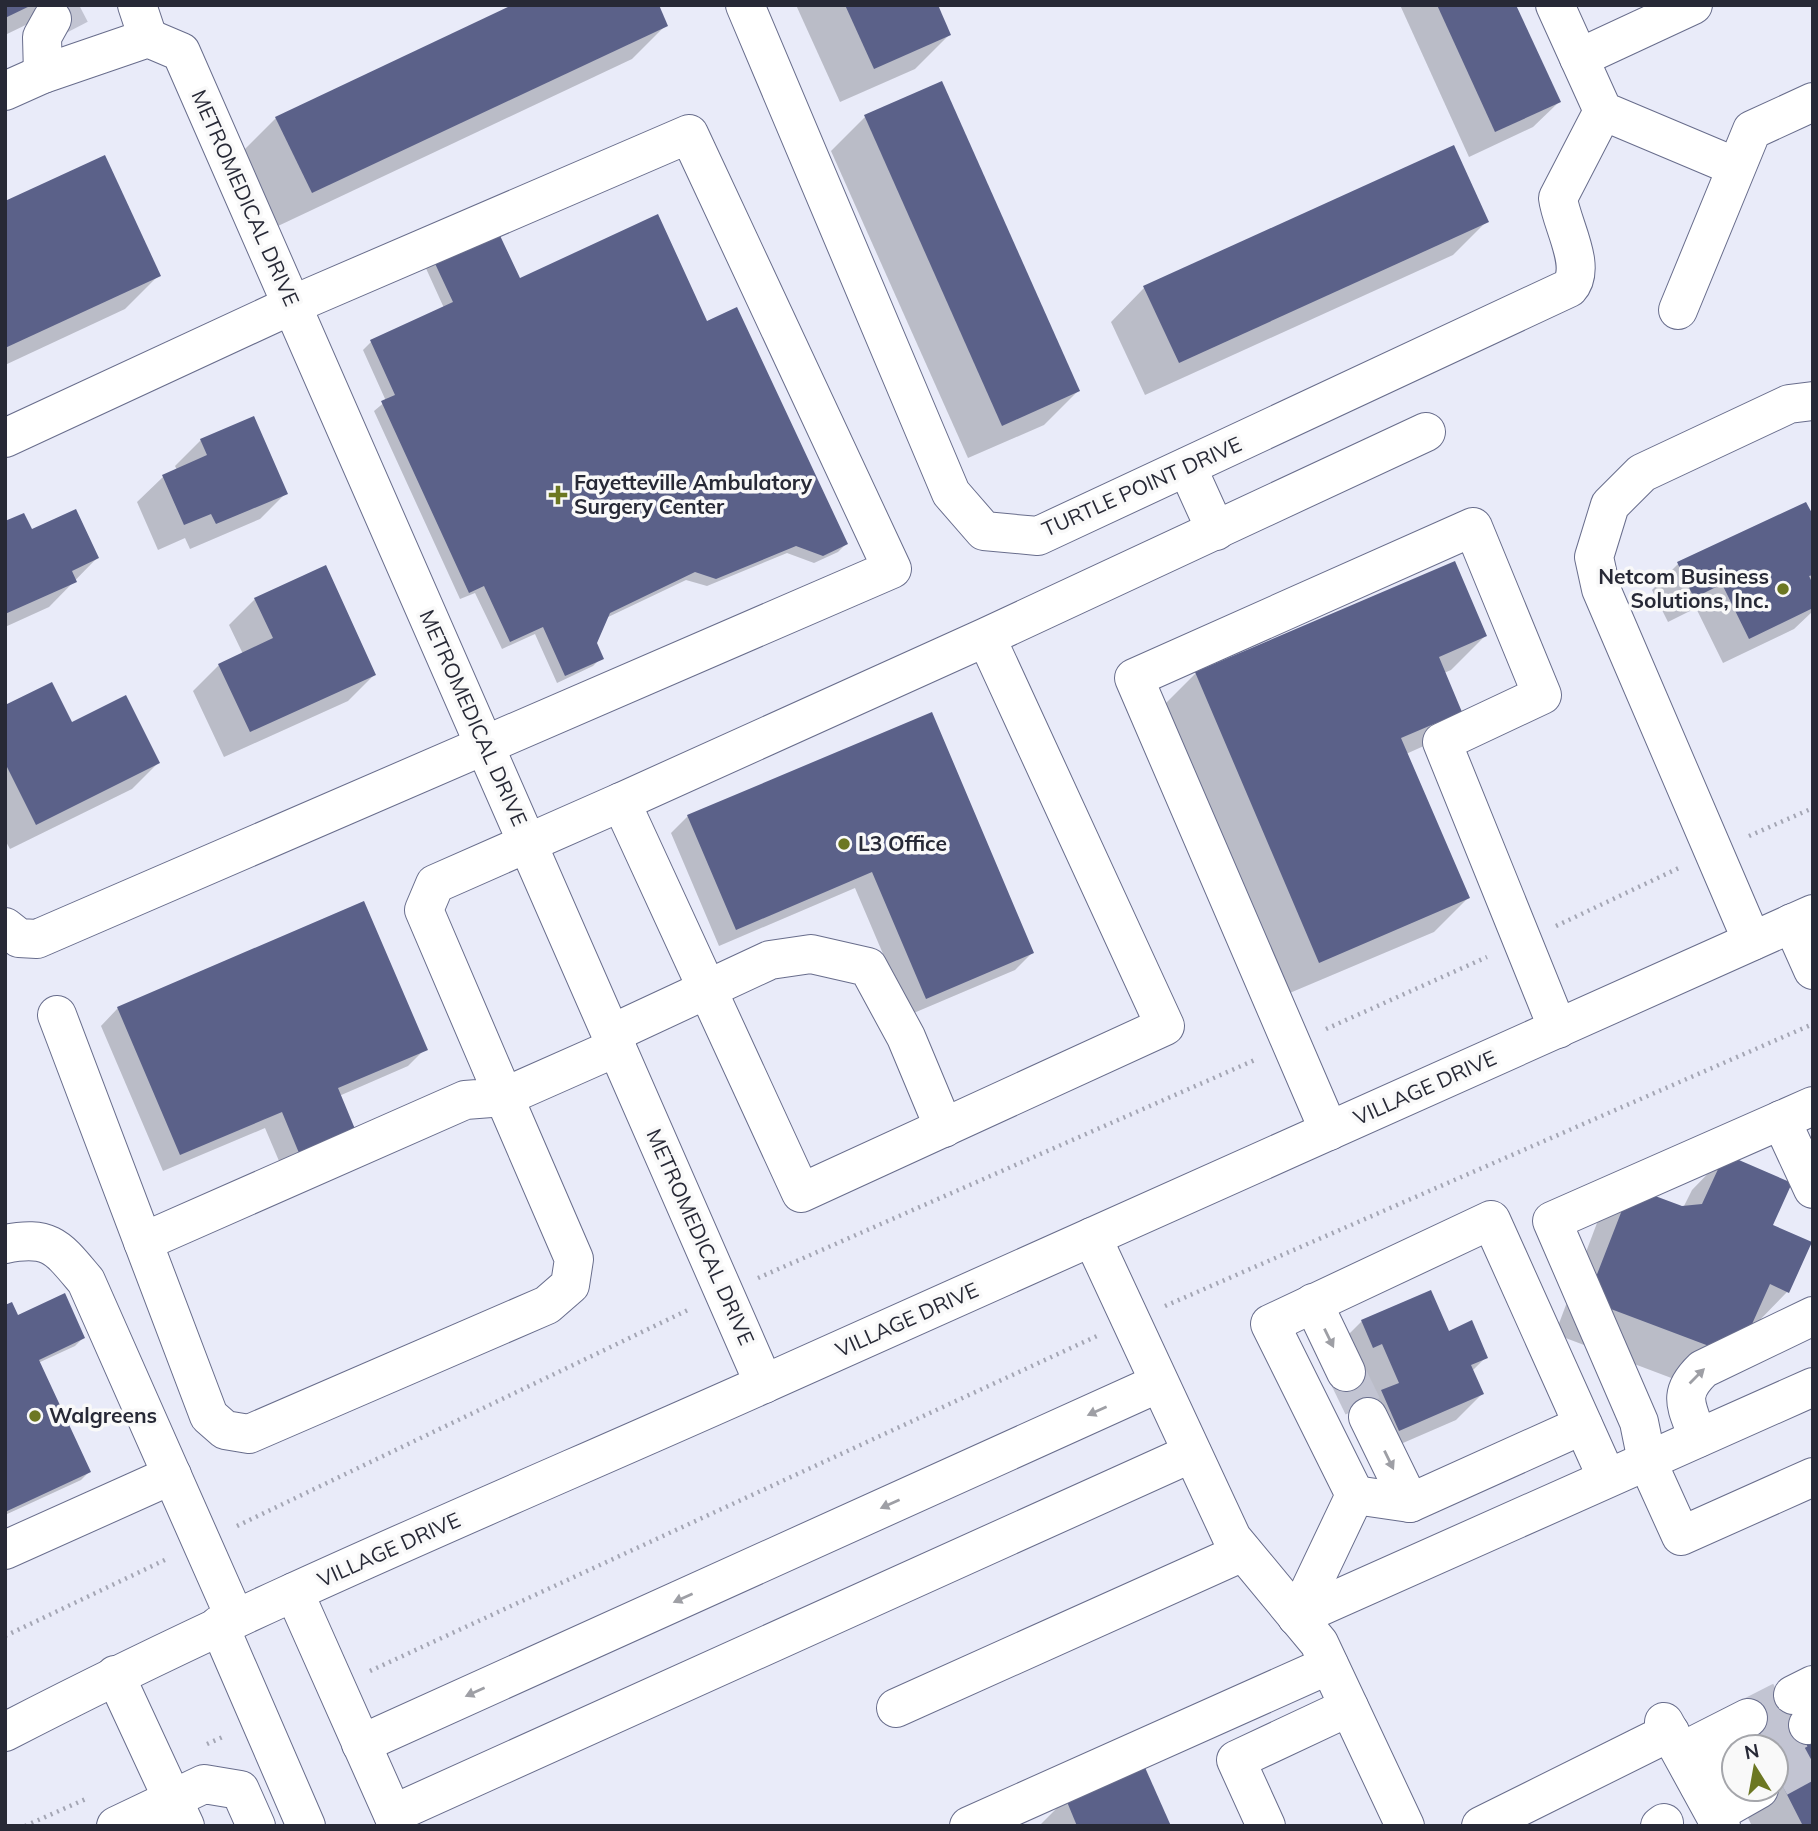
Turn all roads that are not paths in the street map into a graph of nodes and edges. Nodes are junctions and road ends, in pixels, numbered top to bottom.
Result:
1 (745, 5) edge
2 (1555, 5) edge
3 (1693, 5) edge
4 (52, 19) dead end
5 (155, 32) edge
6 (1579, 58) junction
7 (43, 74) junction
8 (5, 90) edge
9 (1813, 102) edge
10 (1603, 111) junction
11 (1736, 167) junction
12 (292, 305) junction
13 (1678, 310) dead end
14 (1813, 401) edge
15 (1426, 432) dead end
16 (5, 438) edge
17 (1187, 467) junction
18 (1216, 531) junction
19 (986, 637) junction
20 (485, 745) junction
21 (621, 802) junction
22 (528, 845) junction
23 (1802, 918) edge
24 (5, 927) edge
25 (1752, 941) junction
26 (1813, 970) edge
27 (708, 991) junction
28 (57, 1016) dead end
29 (1558, 1029) junction
30 (614, 1040) junction
31 (504, 1097) junction
32 (1797, 1113) edge
33 (944, 1128) junction
34 (1329, 1131) junction
35 (1813, 1189) edge
36 (1092, 1237) junction
37 (142, 1242) junction
38 (5, 1244) edge
39 (1313, 1303) junction
40 (1813, 1316) edge
41 (1346, 1372) tunnel mouth
42 (1159, 1382) junction
43 (765, 1384) junction
44 (1813, 1387) edge
45 (1368, 1417) tunnel mouth
46 (1583, 1425) junction
47 (1698, 1438) junction
48 (1192, 1453) junction
49 (1647, 1461) junction
50 (172, 1475) junction
51 (1813, 1477) edge
52 (1607, 1478) junction
53 (1355, 1495) junction
54 (1410, 1503) junction
55 (5, 1550) edge
56 (1243, 1552) junction
57 (294, 1592) junction
58 (1297, 1617) junction
59 (227, 1622) junction
60 (1329, 1665) junction
61 (115, 1675) junction
62 (1349, 1707) junction
63 (896, 1708) dead end
64 (1748, 1718) tunnel mouth
65 (5, 1732) edge
66 (1672, 1735) junction
67 (361, 1744) junction
68 (1720, 1792) edge
69 (185, 1793) edge
70 (1712, 1808) edge
71 (395, 1820) edge
72 (985, 1823) edge
73 (116, 1826) edge
74 (209, 1826) edge
75 (231, 1826) edge
76 (256, 1826) edge
77 (306, 1826) edge
78 (1266, 1826) edge
79 (1405, 1826) edge
80 (1481, 1826) edge

1 - 17 street, TURTLE POINT DRIVE
2 - 6 street
3 - 6 street
4 - 7 street
5 - 7 street
5 - 12 street, METROMEDICAL DRIVE
6 - 10 street
7 - 8 street
9 - 11 street
10 - 11 street
10 - 17 street, TURTLE POINT DRIVE
11 - 13 street
12 - 16 street
12 - 20 street, METROMEDICAL DRIVE
12 - 20 street
14 - 25 street
15 - 18 street
17 - 18 street
18 - 19 street
19 - 21 street
19 - 33 street
20 - 22 street, METROMEDICAL DRIVE
20 - 24 street
21 - 22 street
21 - 27 street
22 - 30 street, METROMEDICAL DRIVE
22 - 31 street
23 - 25 street, VILLAGE DRIVE
23 - 26 street
25 - 29 street, VILLAGE DRIVE
27 - 30 street
27 - 33 street
27 - 33 street
28 - 37 street
29 - 34 street, VILLAGE DRIVE
29 - 34 street
30 - 31 street
30 - 43 street, METROMEDICAL DRIVE
31 - 37 street
31 - 37 street
32 - 35 street
32 - 49 street
34 - 36 street, VILLAGE DRIVE
36 - 42 street
36 - 43 street, VILLAGE DRIVE
38 - 50 street
39 -> 41 street
39 - 46 street
39 - 53 street
47 -> 40 street
42 - 48 street
42 -> 67 street
43 - 57 street, VILLAGE DRIVE
44 - 47 street
45 -> 54 street
46 - 52 street
46 - 54 street
47 - 49 street
48 - 56 street
48 - 71 street
49 - 51 street
49 - 52 street
50 - 55 street
50 - 59 street
52 - 58 street
53 - 54 street
53 - 58 street
56 - 58 street
56 - 63 street
57 - 59 street, VILLAGE DRIVE
57 - 67 street
58 - 60 street
59 - 61 street, VILLAGE DRIVE
59 - 77 street
60 - 62 street
60 - 72 street
61 - 65 street, VILLAGE DRIVE
61 - 69 street
62 - 78 street
62 - 79 street
64 - 66 street
66 - 70 street
66 - 80 street
67 - 71 street
68 - 70 street
69 - 73 street
69 - 74 street
69 - 75 street
69 - 76 street

